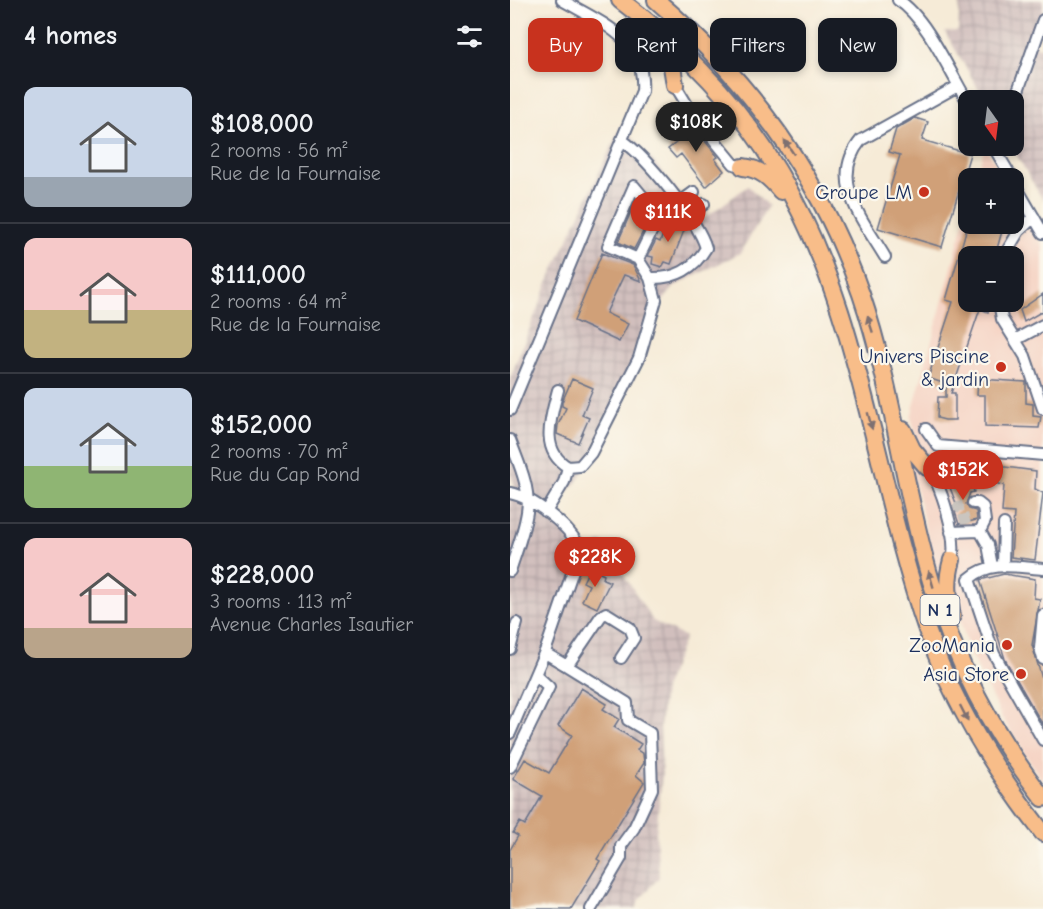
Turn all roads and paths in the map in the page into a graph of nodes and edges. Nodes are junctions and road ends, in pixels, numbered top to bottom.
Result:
1 (562, 0) edge
2 (656, 0) edge
3 (898, 0) edge
4 (623, 2) edge
5 (1043, 20) edge
6 (675, 85) joint
7 (958, 86) junction
8 (960, 90) edge
9 (1018, 90) edge
10 (622, 140) junction
11 (743, 167) joint
12 (694, 192) dead end
13 (1024, 200) edge
14 (679, 203) junction
15 (704, 204) dead end
16 (687, 215) junction
17 (1034, 217) junction
18 (1043, 233) edge
19 (814, 246) junction
20 (1010, 246) edge
21 (885, 257) dead end
22 (638, 259) junction
23 (650, 278) junction
24 (1001, 312) edge
25 (1043, 325) edge
26 (1015, 340) junction
27 (558, 390) dead end
28 (891, 400) junction
29 (1043, 409) edge
30 (510, 410) edge
31 (926, 429) dead end
32 (510, 440) edge
33 (1043, 455) edge
34 (568, 467) junction
35 (927, 467) joint
36 (510, 493) edge
37 (527, 497) junction
38 (973, 503) dead end
39 (958, 507) dead end
40 (945, 510) junction
41 (546, 512) junction
42 (1004, 524) dead end
43 (966, 528) junction
44 (980, 531) junction
45 (951, 532) junction
46 (954, 555) junction
47 (998, 566) junction
48 (1043, 569) edge
49 (510, 571) edge
50 (1043, 615) edge
51 (517, 623) dead end
52 (510, 649) edge
53 (544, 652) junction
54 (621, 658) dead end
55 (1043, 660) edge
56 (567, 666) junction
57 (536, 675) junction
58 (510, 733) edge
59 (1043, 740) edge
60 (510, 767) edge
61 (1043, 797) edge
62 (1043, 833) edge
63 (591, 909) edge

1 - 10 street
28 -> 2 highway, N 1
3 - 7 street
4 - 6 highway
4 - 19 highway, N 1
5 - 9 street
6 - 11 street
7 - 8 street
7 - 21 street
10 - 14 street
10 - 30 street
11 - 19 highway
12 - 14 street
13 - 17 street
14 - 16 street
15 - 16 street
16 - 23 street
17 - 18 street
17 - 20 street
19 -> 62 highway, N 1
22 - 22 street
22 - 23 street
23 - 34 street
24 - 26 street
25 - 26 street
26 - 29 street
27 - 34 street
28 - 35 highway
61 -> 28 highway, N 1
31 - 33 street
32 - 37 street
34 - 41 street
35 - 40 street
36 - 37 street
37 - 41 street
37 - 49 street
38 - 44 street
39 - 40 street
40 - 45 street
41 - 53 street
42 - 47 street
43 - 44 street
43 - 45 street
43 - 46 street
44 - 47 street
45 - 46 street
46 - 61 highway
47 - 48 street
47 - 59 street
50 - 55 street
51 - 52 street
53 - 56 street
53 - 57 street
54 - 56 street
56 - 63 street
57 - 58 street
57 - 60 street

